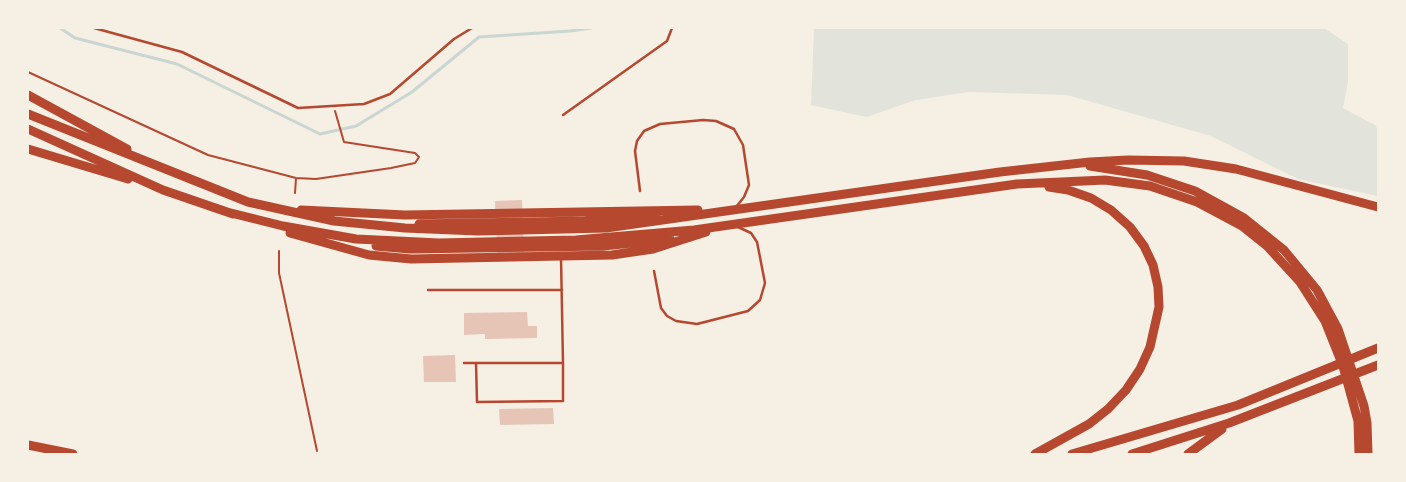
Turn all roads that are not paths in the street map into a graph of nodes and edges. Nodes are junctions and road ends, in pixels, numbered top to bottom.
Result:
1 (94, 28) edge
2 (472, 28) edge
3 (672, 28) edge
4 (28, 95) edge
5 (28, 114) edge
6 (563, 116) dead end
7 (28, 129) edge
8 (28, 149) edge
9 (1058, 166) junction
10 (162, 168) junction
11 (1017, 184) junction
12 (163, 190) junction
13 (212, 190) junction
14 (640, 191) dead end
15 (1378, 208) edge
16 (733, 209) junction
17 (227, 212) junction
18 (730, 224) junction
19 (561, 257) junction
20 (654, 271) dead end
21 (428, 290) dead end
22 (562, 290) junction
23 (1330, 320) junction
24 (1378, 348) edge
25 (464, 363) dead end
26 (476, 363) junction
27 (563, 363) junction
28 (1378, 365) edge
29 (1360, 408) junction
30 (1236, 420) junction
31 (28, 445) edge
32 (73, 454) edge
33 (1035, 454) edge
34 (1072, 454) edge
35 (1132, 454) edge
36 (1188, 454) edge
37 (1358, 454) edge
38 (1368, 454) edge

1 - 2 lane
3 - 6 lane
4 - 10 highway
5 - 10 highway
7 - 12 highway
8 - 12 highway
9 - 15 highway
9 - 16 highway
9 - 23 highway
10 - 13 highway
11 - 18 highway
11 - 23 highway
11 - 33 highway
12 - 17 highway
13 - 16 highway
13 - 16 highway
14 - 16 lane
17 - 18 highway
17 - 19 highway
18 - 19 highway
18 - 20 lane
19 - 22 lane
21 - 22 lane
22 - 27 lane
23 - 29 highway
24 - 34 highway
25 - 26 lane
26 - 27 lane
26 - 27 lane
28 - 30 highway
29 - 37 highway
29 - 38 highway
30 - 35 highway
30 - 36 highway
31 - 32 highway

